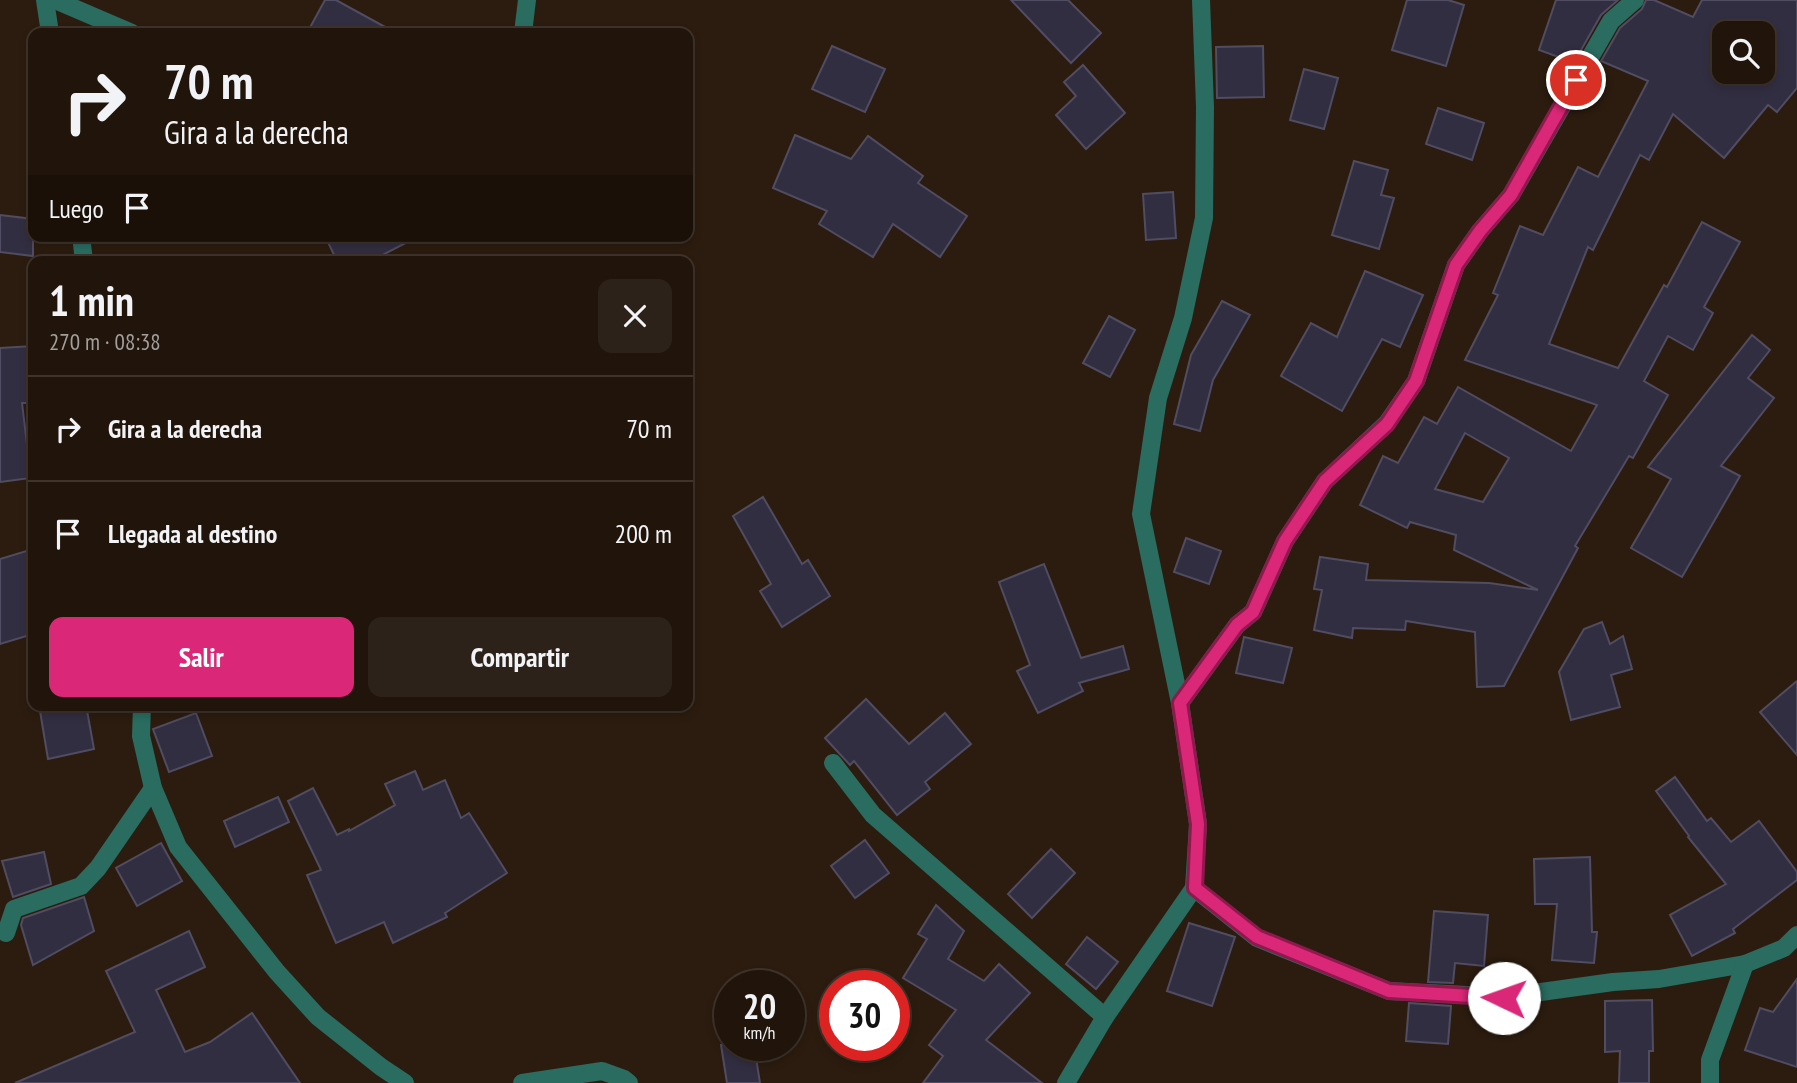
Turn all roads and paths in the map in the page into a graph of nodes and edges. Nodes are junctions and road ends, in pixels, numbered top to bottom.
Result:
1 (45, 0) edge
2 (55, 0) edge
3 (527, 0) edge
4 (1201, 0) edge
5 (1635, 0) edge
6 (49, 28) edge
7 (120, 28) edge
8 (524, 28) edge
9 (1180, 703) junction
10 (142, 711) edge
11 (834, 763) dead end
12 (153, 788) junction
13 (1195, 888) junction
14 (6, 933) dead end
15 (1797, 935) edge
16 (1745, 964) junction
17 (1105, 1017) junction
18 (405, 1083) edge
19 (522, 1083) edge
20 (629, 1083) edge
21 (1066, 1083) edge
22 (1710, 1083) edge

1 - 6 street
2 - 7 street
3 - 8 street
4 - 9 street
5 - 9 street
9 - 13 street
10 - 12 street
11 - 17 street
12 - 14 street
12 - 18 street
13 - 16 street
13 - 17 street
15 - 16 street
16 - 22 street
17 - 21 street
19 - 20 street

